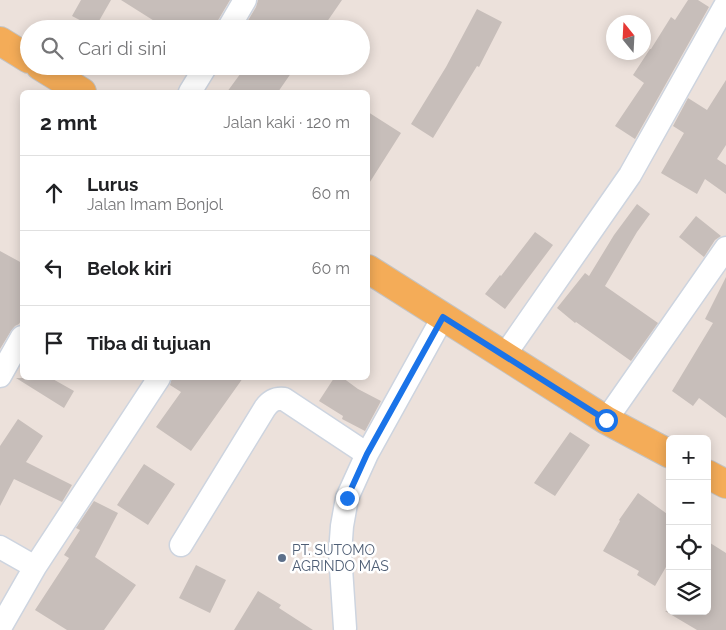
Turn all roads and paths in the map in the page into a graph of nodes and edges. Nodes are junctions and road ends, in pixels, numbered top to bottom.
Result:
1 (245, 0) edge
2 (726, 4) edge
3 (233, 20) edge
4 (0, 41) edge
5 (20, 53) edge
6 (55, 75) edge
7 (200, 75) edge
8 (79, 90) edge
9 (191, 90) edge
10 (726, 248) edge
11 (370, 270) edge
12 (443, 317) junction
13 (20, 341) edge
14 (504, 356) junction
15 (0, 376) edge
16 (158, 380) edge
17 (606, 420) junction
18 (666, 452) edge
19 (367, 454) junction
20 (711, 476) edge
21 (726, 484) edge
22 (181, 544) dead end
23 (0, 547) edge
24 (35, 567) junction
25 (0, 628) edge
26 (345, 628) dead end

1 - 3 street
2 - 14 street
4 - 5 main road
6 - 8 main road
7 - 9 street
10 - 17 street
11 - 12 main road
12 - 14 main road
12 - 19 street
13 - 15 street
14 - 17 main road
16 - 24 street
17 - 18 main road
19 - 22 street
19 - 26 street
20 - 21 main road
23 - 24 street
24 - 25 street

